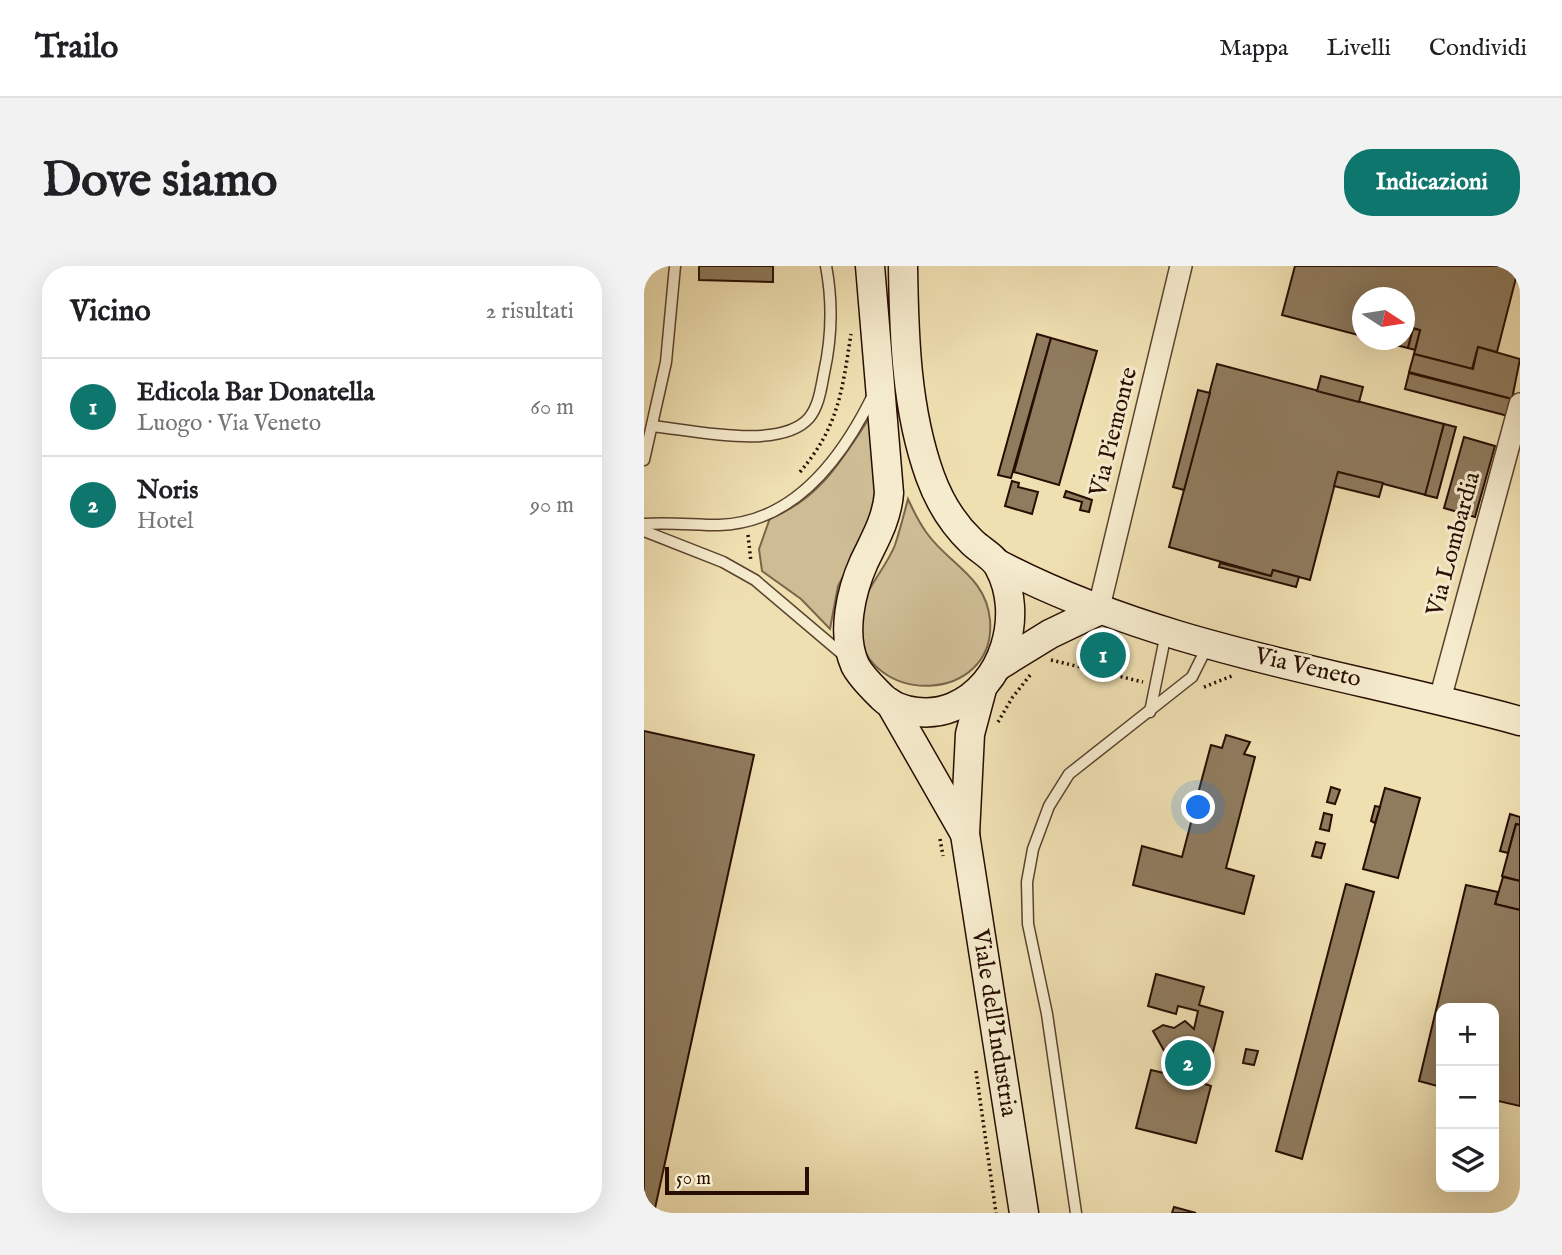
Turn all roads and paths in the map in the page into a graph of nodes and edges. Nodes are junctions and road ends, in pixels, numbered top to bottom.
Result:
1 (675, 266) edge
2 (826, 266) edge
3 (870, 266) edge
4 (903, 266) edge
5 (1181, 266) edge
6 (879, 381) junction
7 (1520, 404) edge
8 (652, 426) junction
9 (644, 460) edge
10 (644, 524) edge
11 (644, 531) edge
12 (998, 564) junction
13 (1098, 611) junction
14 (1166, 633) junction
15 (1208, 645) junction
16 (855, 666) junction
17 (1239, 674) dead end
18 (990, 678) junction
19 (1157, 686) junction
20 (1174, 692) junction
21 (1440, 699) junction
22 (890, 704) junction
23 (1150, 712) junction
24 (1520, 721) edge
25 (996, 727) dead end
26 (965, 834) junction
27 (1024, 1213) edge
28 (1076, 1213) edge

1 - 8 lane
2 - 8 lane
3 - 6 main road
4 - 12 main road, Viale dell'Industria
5 - 13 street, Via Piemonte
6 - 10 lane
6 - 16 main road
7 - 21 street, Via Lombardia
8 - 9 lane
11 - 16 lane, Viale dell'Industria
12 - 13 main road, Via Veneto
12 - 18 main road, Viale dell'Industria
13 - 14 main road, Via Veneto
13 - 18 main road
14 - 15 main road, Via Veneto
14 - 19 lane
15 - 20 lane
15 - 21 main road, Via Veneto
16 - 22 main road, Viale dell'Industria
17 - 20 path
18 - 22 main road
18 - 26 main road, Viale dell'Industria
19 - 23 lane
19 - 25 path
20 - 23 lane
21 - 24 main road, Via Veneto
22 - 26 main road, Viale dell'Industria
23 - 28 lane
26 - 27 main road, Viale dell'Industria

